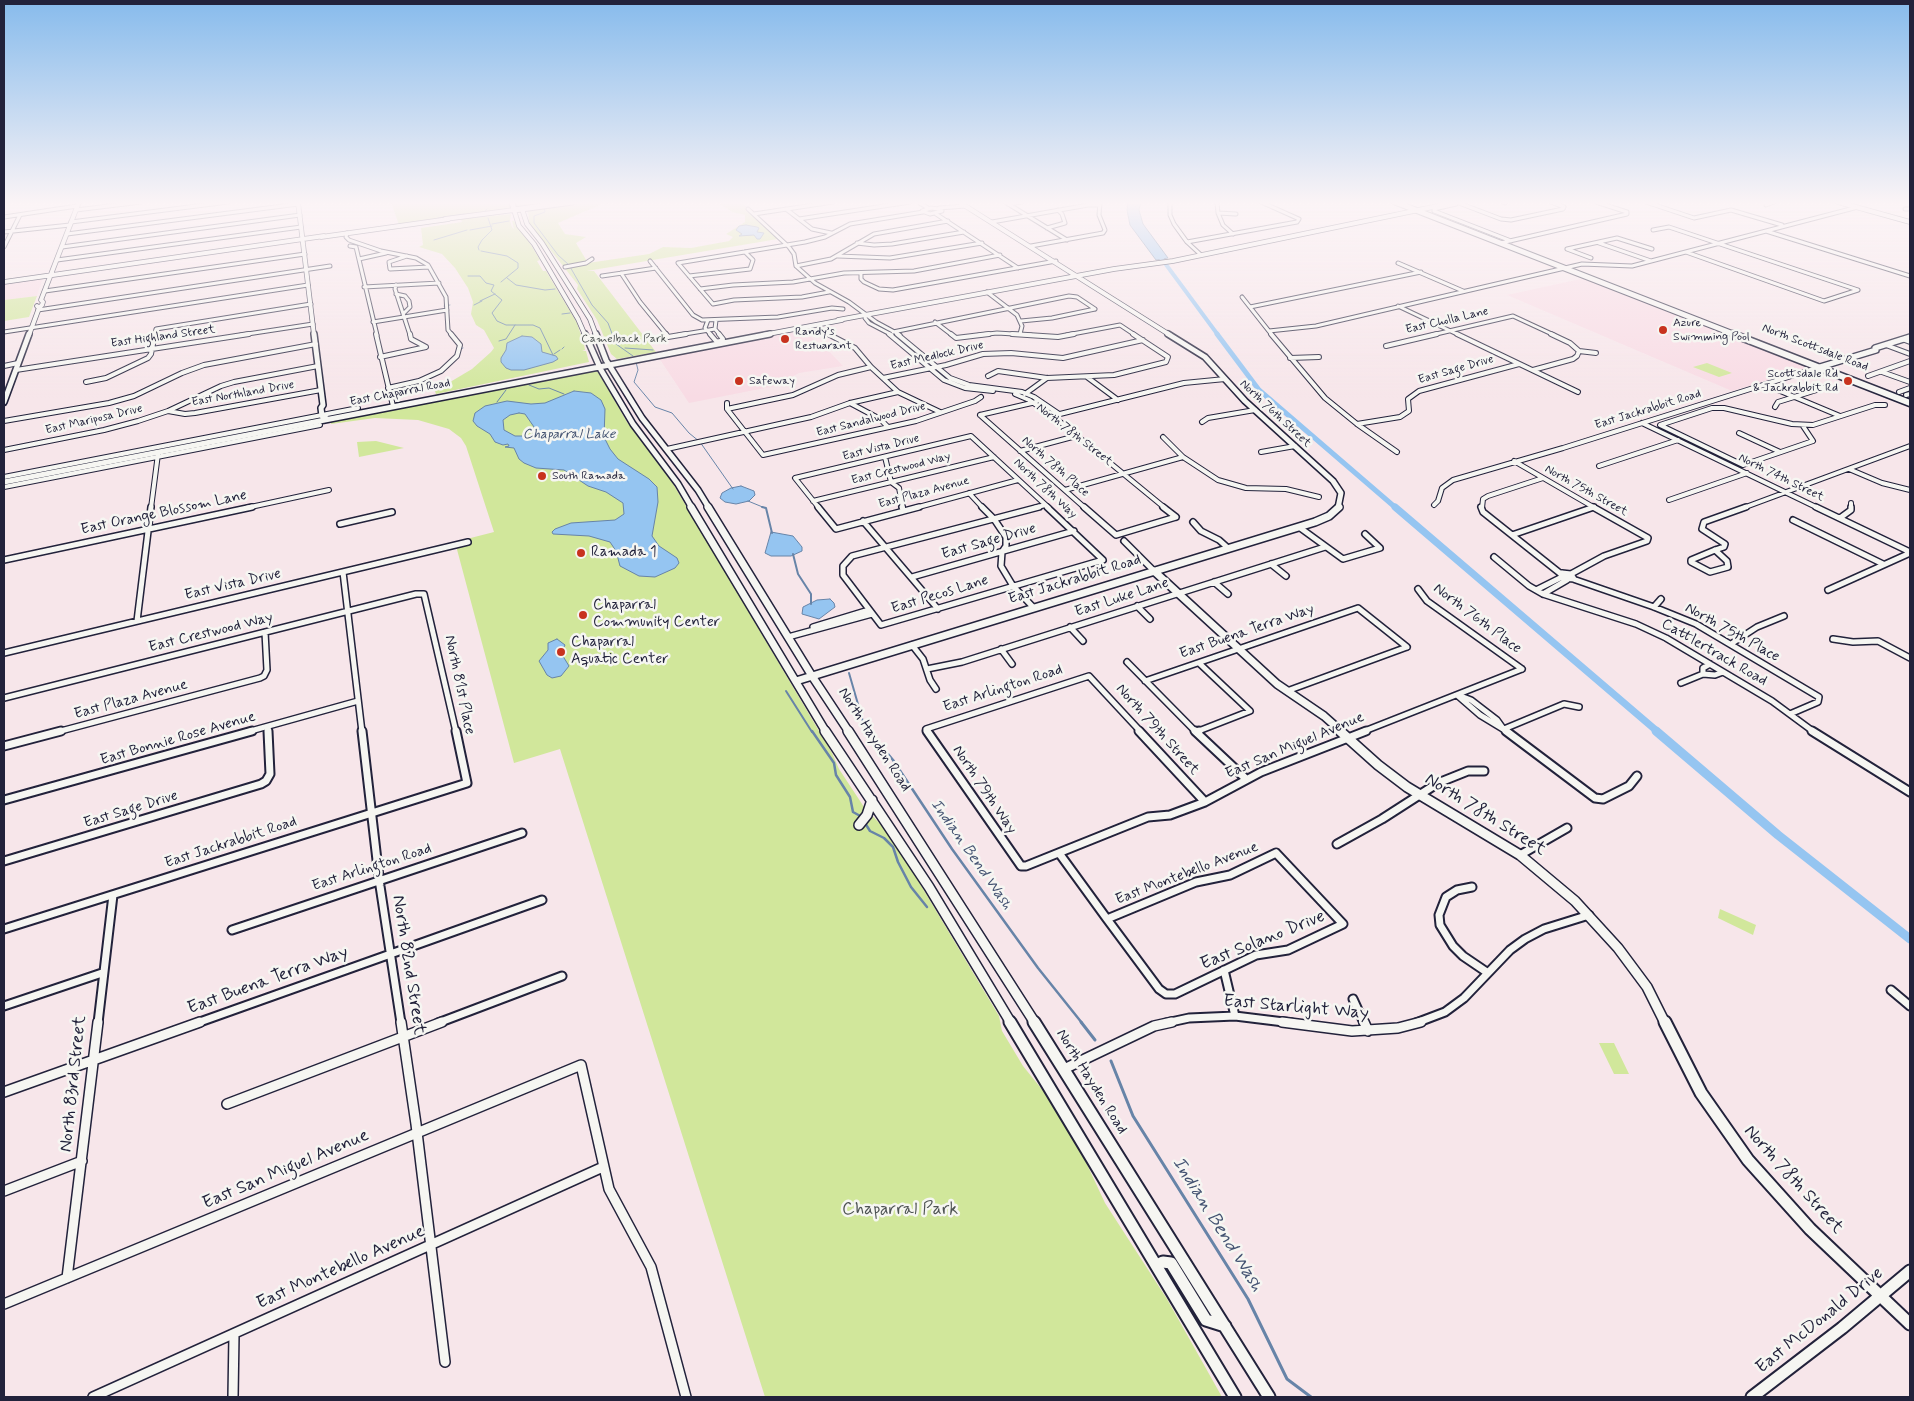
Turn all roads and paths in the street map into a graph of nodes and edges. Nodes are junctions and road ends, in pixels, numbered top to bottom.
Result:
1 (54, 267) edge
2 (104, 267) edge
3 (212, 267) edge
4 (319, 267) edge
5 (360, 267) edge
6 (390, 267) edge
7 (422, 267) edge
8 (429, 267) edge
9 (548, 267) edge
10 (557, 267) edge
11 (682, 267) edge
12 (752, 267) edge
13 (797, 267) edge
14 (933, 267) edge
15 (1021, 267) edge
16 (1066, 267) edge
17 (1122, 267) edge
18 (1409, 267) edge
19 (1576, 267) edge
20 (1730, 267) edge
21 (1790, 267) edge
22 (1882, 267) edge
23 (656, 268) joint
24 (1018, 268) joint
25 (1565, 268) joint
26 (307, 269) junction
27 (1421, 272) junction
28 (621, 273) junction
29 (861, 273) junction
30 (51, 275) junction
31 (1078, 275) junction
32 (602, 276) dead end
33 (689, 276) junction
34 (1910, 276) edge
35 (810, 279) junction
36 (4, 282) edge
37 (439, 283) junction
38 (308, 285) junction
39 (396, 285) junction
40 (364, 287) junction
41 (700, 289) junction
42 (1463, 291) junction
43 (45, 292) junction
44 (829, 292) junction
45 (987, 292) junction
46 (396, 294) junction
47 (1242, 297) dead end
48 (311, 304) junction
49 (1398, 306) junction
50 (1250, 307) junction
51 (1008, 308) junction
52 (38, 309) junction
53 (843, 309) dead end
54 (447, 310) junction
55 (403, 314) junction
56 (866, 315) junction
57 (1699, 315) junction
58 (1690, 317) junction
59 (406, 318) junction
60 (708, 320) junction
61 (716, 320) junction
62 (1021, 321) junction
63 (373, 322) junction
64 (935, 322) junction
65 (313, 324) junction
66 (1727, 326) junction
67 (31, 327) junction
68 (1719, 328) junction
69 (715, 329) junction
70 (707, 330) junction
71 (1269, 331) junction
72 (4, 332) edge
73 (894, 332) junction
74 (1451, 332) junction
75 (826, 333) dead end
76 (719, 334) junction
77 (889, 334) junction
78 (1020, 334) junction
79 (711, 335) junction
80 (1910, 337) edge
81 (411, 339) junction
82 (1143, 340) junction
83 (1902, 340) junction
84 (1910, 342) edge
85 (721, 343) junction
86 (316, 344) junction
87 (1886, 345) junction
88 (1386, 346) dead end
89 (152, 350) junction
90 (411, 351) junction
91 (1579, 351) junction
92 (1596, 353) dead end
93 (1910, 354) edge
94 (380, 357) junction
95 (1320, 357) dead end
96 (1290, 358) junction
97 (1910, 361) edge
98 (18, 364) junction
99 (609, 364) junction
100 (1519, 364) junction
101 (1827, 365) junction
102 (4, 366) edge
103 (318, 366) junction
104 (598, 366) junction
105 (872, 367) junction
106 (936, 367) junction
107 (930, 368) junction
108 (1820, 368) junction
109 (16, 370) junction
110 (1533, 370) junction
111 (1882, 372) junction
112 (988, 376) dead end
113 (1087, 376) junction
114 (1868, 376) dead end
115 (883, 378) junction
116 (1047, 378) junction
117 (1225, 379) junction
118 (86, 382) dead end
119 (1910, 382) edge
120 (10, 384) junction
121 (1765, 385) junction
122 (4, 386) edge
123 (388, 388) junction
124 (1833, 388) dead end
125 (1910, 388) edge
126 (321, 390) junction
127 (898, 392) junction
128 (1578, 392) dead end
129 (1899, 392) junction
130 (1026, 393) junction
131 (1909, 395) edge
132 (1022, 396) junction
133 (981, 397) dead end
134 (1794, 397) junction
135 (1118, 400) junction
136 (1040, 401) junction
137 (4, 402) edge
138 (727, 403) dead end
139 (850, 403) junction
140 (1033, 403) junction
141 (1910, 403) edge
142 (1886, 405) dead end
143 (393, 406) junction
144 (1775, 407) dead end
145 (358, 408) dead end
146 (727, 409) junction
147 (1255, 410) junction
148 (168, 411) junction
149 (940, 412) junction
150 (1059, 414) junction
151 (325, 416) junction
152 (1053, 416) junction
153 (1840, 416) junction
154 (4, 422) edge
155 (1202, 422) dead end
156 (1642, 423) junction
157 (1357, 424) junction
158 (320, 425) dead end
159 (1803, 426) junction
160 (888, 427) junction
161 (744, 432) junction
162 (1739, 433) dead end
163 (971, 436) joint
164 (1076, 436) junction
165 (1163, 437) dead end
166 (1678, 440) junction
167 (1295, 446) junction
168 (1910, 446) edge
169 (4, 449) edge
170 (667, 449) junction
171 (1020, 451) junction
172 (158, 452) junction
173 (1261, 452) dead end
174 (1397, 452) dead end
175 (1780, 452) junction
176 (885, 457) junction
177 (994, 457) junction
178 (1183, 457) junction
179 (1514, 461) junction
180 (1599, 466) dead end
181 (1849, 469) junction
182 (1124, 474) junction
183 (1747, 474) junction
184 (4, 477) edge
185 (1543, 478) junction
186 (1018, 480) junction
187 (4, 482) edge
188 (891, 482) junction
189 (1904, 482) dead end
190 (4, 487) edge
191 (1338, 487) joint
192 (1904, 488) junction
193 (329, 490) dead end
194 (1065, 490) junction
195 (1910, 490) edge
196 (1786, 492) junction
197 (969, 494) junction
198 (1319, 497) dead end
199 (1669, 500) dead end
200 (813, 501) junction
201 (1851, 502) dead end
202 (1045, 505) junction
203 (1434, 505) dead end
204 (1594, 507) junction
205 (903, 510) junction
206 (392, 512) dead end
207 (1840, 518) junction
208 (994, 519) junction
209 (1793, 520) dead end
210 (863, 521) junction
211 (1193, 522) dead end
212 (340, 524) dead end
213 (1299, 527) junction
214 (148, 529) junction
215 (1074, 532) junction
216 (1365, 534) dead end
217 (1116, 535) joint
218 (1512, 535) junction
219 (1124, 541) dead end
220 (468, 542) dead end
221 (886, 547) junction
222 (1325, 547) junction
223 (1228, 548) junction
224 (1715, 550) junction
225 (1002, 552) junction
226 (1910, 552) edge
227 (1494, 557) dead end
228 (4, 560) edge
229 (1103, 560) joint
230 (1271, 564) junction
231 (1883, 564) junction
232 (1154, 571) junction
233 (343, 572) junction
234 (1286, 576) dead end
235 (912, 577) junction
236 (1567, 577) junction
237 (1214, 582) junction
238 (1013, 586) junction
239 (1418, 589) dead end
240 (1536, 590) junction
241 (1828, 590) dead end
242 (424, 594) joint
243 (1176, 594) junction
244 (1228, 594) dead end
245 (1543, 594) junction
246 (1661, 599) dead end
247 (1137, 606) junction
248 (1033, 607) junction
249 (1654, 607) junction
250 (938, 609) junction
251 (348, 611) junction
252 (870, 612) junction
253 (1784, 616) dead end
254 (1150, 620) dead end
255 (137, 621) junction
256 (1070, 627) junction
257 (265, 632) junction
258 (787, 636) junction
259 (1833, 639) dead end
260 (1083, 641) dead end
261 (1731, 644) junction
262 (912, 645) junction
263 (1001, 649) junction
264 (1238, 649) junction
265 (4, 653) edge
266 (1910, 658) edge
267 (1127, 662) dead end
268 (1199, 663) junction
269 (1012, 664) dead end
270 (1710, 664) junction
271 (927, 669) junction
272 (1522, 669) joint
273 (1723, 672) junction
274 (1703, 674) junction
275 (812, 676) junction
276 (1089, 676) joint
277 (796, 681) junction
278 (1146, 681) junction
279 (1682, 683) dead end
280 (936, 688) dead end
281 (1287, 691) junction
282 (1457, 695) junction
283 (4, 698) edge
284 (358, 701) junction
285 (1579, 707) dead end
286 (1790, 714) junction
287 (268, 726) junction
288 (926, 729) joint
289 (1504, 729) junction
290 (1196, 732) junction
291 (1348, 738) junction
292 (4, 746) edge
293 (1484, 771) dead end
294 (1637, 776) dead end
295 (1246, 778) junction
296 (467, 783) joint
297 (1910, 792) edge
298 (1419, 795) junction
299 (4, 800) edge
300 (872, 800) junction
301 (1205, 802) junction
302 (372, 813) junction
303 (858, 825) dead end
304 (1567, 828) dead end
305 (522, 833) dead end
306 (1337, 844) dead end
307 (1059, 853) junction
308 (1520, 855) junction
309 (4, 861) edge
310 (1021, 866) joint
311 (380, 880) junction
312 (1472, 887) dead end
313 (113, 895) junction
314 (542, 900) dead end
315 (1589, 915) junction
316 (1107, 919) junction
317 (1343, 924) joint
318 (4, 929) edge
319 (232, 930) dead end
320 (390, 954) junction
321 (1224, 970) junction
322 (102, 973) junction
323 (1488, 973) junction
324 (562, 976) dead end
325 (1890, 990) dead end
326 (1353, 999) dead end
327 (4, 1006) edge
328 (1910, 1006) edge
329 (1235, 1016) junction
330 (1368, 1031) junction
331 (404, 1037) junction
332 (93, 1060) junction
333 (1064, 1069) junction
334 (4, 1092) edge
335 (227, 1104) dead end
336 (418, 1133) junction
337 (82, 1161) junction
338 (603, 1167) junction
339 (4, 1191) edge
340 (431, 1245) junction
341 (1157, 1265) junction
342 (1910, 1271) edge
343 (67, 1278) junction
344 (1880, 1296) junction
345 (4, 1304) edge
346 (1910, 1324) edge
347 (1225, 1326) junction
348 (234, 1334) junction
349 (445, 1362) dead end
350 (93, 1397) edge
351 (233, 1397) edge
352 (686, 1397) edge
353 (1234, 1397) edge
354 (1269, 1397) edge
355 (1752, 1397) edge

1 - 30 main road
2 - 30 main road
3 - 43 street
4 - 26 street
5 - 40 street
6 - 7 street
8 - 37 street
9 - 104 main road
10 - 99 main road, North Hayden Road
11 - 33 street
12 - 33 street
13 - 35 street, North 78th Street
14 - 29 street
15 - 24 street
16 - 31 main road, North 76th Street
17 - 31 main road, East Chaparral Road
18 - 27 street
19 - 57 main road, North Scottsdale Road
20 - 21 street
22 - 34 street
23 - 28 street
23 - 60 street
24 - 29 street
25 - 42 street
25 - 58 main road, North Scottsdale Road
26 - 38 main road
26 - 52 street
27 - 42 street
27 - 50 street
28 - 32 street
28 - 70 street
29 - 35 street
30 - 36 main road
30 - 43 main road
31 - 45 main road, East Chaparral Road
31 - 117 main road, North 76th Street
33 - 41 street
35 - 41 street
35 - 44 street, North 78th Street
37 - 39 street
37 - 54 street
38 - 48 main road
38 - 67 street
39 - 40 street
39 - 46 street
40 - 63 street
41 - 44 street
42 - 49 street
43 - 52 main road
44 - 56 street, North 78th Street
45 - 51 street
45 - 56 main road, East Chaparral Road
46 - 55 street
46 - 55 street
47 - 50 street
48 - 65 main road
48 - 89 street
49 - 71 street
49 - 74 street
50 - 71 street
51 - 62 street
51 - 62 street
51 - 64 street
52 - 67 main road
53 - 61 street
54 - 59 street
54 - 123 street
55 - 59 street
56 - 73 street, North 78th Street
56 - 77 street, North 78th Street
56 - 85 main road, East Chaparral Road
57 - 58 main road
57 - 66 main road, North Scottsdale Road
58 - 68 main road, North Scottsdale Road
59 - 63 street
59 - 81 street
60 - 61 street
60 - 70 street
61 - 69 street
62 - 78 street
63 - 94 street
64 - 73 street
64 - 78 street
65 - 86 main road
65 - 89 street, East Highland Street
66 - 68 main road
66 - 101 main road, North Scottsdale Road
67 - 72 street
67 - 98 main road
68 - 108 main road, North Scottsdale Road
69 - 70 street
69 - 76 street
70 - 79 street
71 - 96 street
73 - 77 street
73 - 106 street, North 78th Street
74 - 88 street, East Cholla Lane
74 - 91 street, East Cholla Lane
74 - 100 street
75 - 105 street
76 - 79 street
76 - 85 street
77 - 107 street, North 78th Street
78 - 82 street
79 - 85 street
80 - 83 main road, East Jackrabbit Road
81 - 90 street
81 - 90 street
82 - 106 street, East Medlock Drive
82 - 113 street
83 - 84 street
83 - 87 main road, East Jackrabbit Road
85 - 99 main road, East Chaparral Road
86 - 103 main road
86 - 154 street
87 - 93 street
87 - 101 main road, East Jackrabbit Road
89 - 109 street, East Highland Street
89 - 118 street
90 - 94 street
91 - 92 street
91 - 110 street
94 - 123 street
95 - 96 street
96 - 157 street
97 - 111 street
98 - 102 street
98 - 109 main road
99 - 104 main road, East Chaparral Road
99 - 170 main road, North Hayden Road
100 - 110 street
100 - 157 street, East Sage Drive
101 - 108 main road, East Jackrabbit Road
101 - 129 main road, North Scottsdale Road
103 - 126 main road
103 - 148 street, East Mariposa Drive
104 - 143 main road, East Chaparral Road
104 - 277 main road
105 - 115 street
105 - 146 street
106 - 107 street, East Medlock Drive
106 - 130 street, North 78th Street
107 - 115 street, East Medlock Drive
107 - 132 street, North 78th Street
108 - 121 street, East Jackrabbit Road
108 - 141 main road, North Scottsdale Road
109 - 120 main road
110 - 128 street
111 - 114 street
111 - 119 street
112 - 116 street
113 - 116 street
113 - 135 street
115 - 127 street
116 - 130 street
117 - 135 street
117 - 147 main road, North 76th Street
120 - 122 street
120 - 137 main road
121 - 134 street
121 - 156 street, East Jackrabbit Road
123 - 143 street
124 - 134 street
125 - 129 street
126 - 148 street, East Northland Drive
126 - 151 main road
127 - 139 street, East Medlock Drive
127 - 149 street
129 - 131 main road, North Scottsdale Road
130 - 132 street
130 - 136 street, North 78th Street
132 - 140 street, North 78th Street
133 - 149 street, East Sandalwood Drive
134 - 144 street
134 - 153 street
135 - 150 street
136 - 140 street
136 - 150 street, North 78th Street
138 - 146 street
139 - 160 street
139 - 161 street, East Medlock Drive
140 - 152 street, North 78th Street
140 - 171 street, North 78th Place
142 - 153 street
143 - 151 main road, East Chaparral Road
145 - 151 street
146 - 161 street
147 - 155 street
147 - 167 main road, North 76th Street
148 - 169 street, East Mariposa Drive
149 - 160 street, East Sandalwood Drive
150 - 152 street
151 - 172 main road, East Chaparral Road
152 - 164 street, North 78th Street
153 - 159 street
156 - 166 street, North 74th Street
156 - 179 street, East Jackrabbit Road
157 - 174 street
158 - 172 street
159 - 175 street
159 - 175 street
160 - 161 street, East Sandalwood Drive
161 - 170 street, East Medlock Drive
162 - 175 street
163 - 176 street, East Vista Drive
163 - 177 street, North 78th Way
164 - 171 street
164 - 182 street, North 78th Street
165 - 178 street
166 - 180 street
166 - 183 street, North 74th Street
167 - 173 street
167 - 191 main road, North 76th Street
168 - 181 street
170 - 258 main road, North Hayden Road
171 - 194 street, North 78th Place
172 - 184 street
172 - 187 main road, East Chaparral Road
172 - 190 street
172 - 214 street
176 - 188 street
176 - 200 street, East Vista Drive
177 - 186 street, North 78th Way
177 - 188 street, East Crestwood Way
178 - 182 street
178 - 198 street
179 - 185 street, North 75th Street
179 - 203 street, East Jackrabbit Road
181 - 192 street
181 - 196 street
182 - 194 street
182 - 217 street, North 78th Street
183 - 196 street, North 74th Street
183 - 199 street
185 - 204 street, North 75th Street
185 - 218 street, North 75th Place
186 - 197 street, East Plaza Avenue
186 - 202 street, North 78th Way
188 - 200 street, East Crestwood Way
188 - 205 street
189 - 192 street
191 - 213 main road, East Jackrabbit Road
192 - 195 street
193 - 214 street, East Orange Blossom Lane
194 - 217 street, North 78th Place
196 - 207 street, North 74th Street
196 - 224 street
197 - 205 street, East Plaza Avenue
197 - 208 street
200 - 210 street, East Plaza Avenue
201 - 207 street
202 - 208 street
202 - 215 street, North 78th Way
204 - 218 street
204 - 236 street, North 75th Street
205 - 210 street, East Plaza Avenue
206 - 212 street
207 - 226 street, North 74th Street
208 - 221 street
208 - 225 street
209 - 231 street
210 - 221 street
211 - 223 street
213 - 222 street
213 - 223 main road, East Jackrabbit Road
214 - 228 street, East Orange Blossom Lane
214 - 255 street
215 - 225 street, East Sage Drive
215 - 229 street, North 78th Way
216 - 222 street
218 - 236 street, North 75th Place
219 - 232 street, North 78th Street
220 - 233 street, East Vista Drive
221 - 235 street
221 - 252 street
222 - 230 street, East Luke Lane
223 - 232 main road, East Jackrabbit Road
224 - 224 street
225 - 235 street, East Sage Drive
225 - 238 street
226 - 231 street
227 - 240 street, Cattlertrack Road
229 - 238 street, East Pecos Lane
230 - 234 street
230 - 237 street, East Luke Lane
231 - 241 street
232 - 243 main road, North 78th Street
232 - 248 main road, East Jackrabbit Road
233 - 251 street, North 82nd Street
233 - 255 street, East Vista Drive
235 - 250 street
236 - 240 street
236 - 245 street
236 - 249 street, North 75th Place
237 - 243 street, East Luke Lane
237 - 244 street
238 - 248 street
238 - 250 street, East Pecos Lane
239 - 272 street, North 76th Place
240 - 245 street, Cattlertrack Road
242 - 251 street, East Crestwood Way
242 - 296 street, North 81st Place
243 - 247 street, East Luke Lane
243 - 264 main road, North 78th Street
245 - 270 street, Cattlertrack Road
246 - 249 street
247 - 254 street
247 - 256 street, East Luke Lane
248 - 262 main road, East Jackrabbit Road
249 - 261 street, North 75th Place
250 - 252 street, East Pecos Lane
251 - 257 street, East Crestwood Way
251 - 284 street, North 82nd Street
252 - 258 street, East Pecos Lane
253 - 261 street
255 - 265 street, East Vista Drive
256 - 260 street
256 - 263 street, East Luke Lane
257 - 283 street, East Crestwood Way
257 - 292 street, East Plaza Avenue
258 - 275 main road, North Hayden Road
259 - 266 street
261 - 286 street, North 75th Place
262 - 271 street
262 - 275 main road, East Jackrabbit Road
263 - 269 street
263 - 271 street, East Luke Lane
264 - 268 street, East Buena Terra Way
264 - 281 main road, North 78th Street
264 - 281 street, East Buena Terra Way
267 - 278 street
268 - 278 street, East Buena Terra Way
268 - 290 street
270 - 273 street, Cattlertrack Road
270 - 274 street
271 - 280 street
272 - 282 street, East San Miguel Avenue
273 - 274 street
273 - 286 street, Cattlertrack Road
274 - 279 street
275 - 277 main road, East Jackrabbit Road
275 - 333 main road, North Hayden Road
276 - 288 street, East Arlington Road
276 - 301 street, North 79th Street
277 - 300 main road
278 - 290 street
281 - 291 main road, North 78th Street
282 - 289 street
282 - 291 street, East San Miguel Avenue
284 - 287 street, East Bonnie Rose Avenue
284 - 302 street, North 82nd Street
285 - 289 street
286 - 297 street, Cattlertrack Road
287 - 299 street, East Bonnie Rose Avenue
287 - 309 street, East Sage Drive
288 - 310 street, North 79th Way
289 - 294 street
290 - 295 street
291 - 295 street, East San Miguel Avenue
291 - 298 main road, North 78th Street
293 - 298 street
295 - 301 street, East San Miguel Avenue
296 - 302 street, East Jackrabbit Road
298 - 306 street
298 - 308 main road, North 78th Street
300 - 303 main road
300 - 341 main road
301 - 307 street, East San Miguel Avenue
302 - 311 street, North 82nd Street
302 - 313 street, East Jackrabbit Road
304 - 308 street
305 - 311 street, East Arlington Road
307 - 310 street, East San Miguel Avenue
307 - 316 street
308 - 315 main road, North 78th Street
311 - 319 street, East Arlington Road
311 - 320 street, North 82nd Street
312 - 323 street
313 - 318 street, East Jackrabbit Road
313 - 322 street, North 83rd Street
314 - 320 street, East Buena Terra Way
315 - 323 street, East Starlight Way
315 - 344 main road, North 78th Street
316 - 317 street, East Montebello Avenue
316 - 321 street, East Solano Drive
317 - 321 street, East Solano Drive
320 - 331 street, North 82nd Street
320 - 332 street, East Buena Terra Way
321 - 329 street
322 - 327 street
322 - 332 street, North 83rd Street
323 - 330 street, East Starlight Way
324 - 331 street
325 - 328 street
326 - 330 street
329 - 330 street, East Starlight Way
329 - 333 street, East Starlight Way
331 - 335 street
331 - 336 street, North 82nd Street
332 - 334 street, East Buena Terra Way
332 - 337 street, North 83rd Street
333 - 347 main road, North Hayden Road
336 - 338 street, East San Miguel Avenue
336 - 340 street, North 82nd Street
336 - 343 street, East San Miguel Avenue
337 - 339 street
337 - 343 street, North 83rd Street
338 - 340 street, East Montebello Avenue
338 - 352 street
340 - 348 street, East Montebello Avenue
340 - 349 street, North 82nd Street
341 - 347 main road
341 - 353 main road
342 - 344 main road, East McDonald Drive
343 - 345 street, East San Miguel Avenue
344 - 346 main road, North 78th Street
344 - 355 main road, East McDonald Drive
347 - 354 main road, North Hayden Road
348 - 350 street, East Montebello Avenue
348 - 351 street

